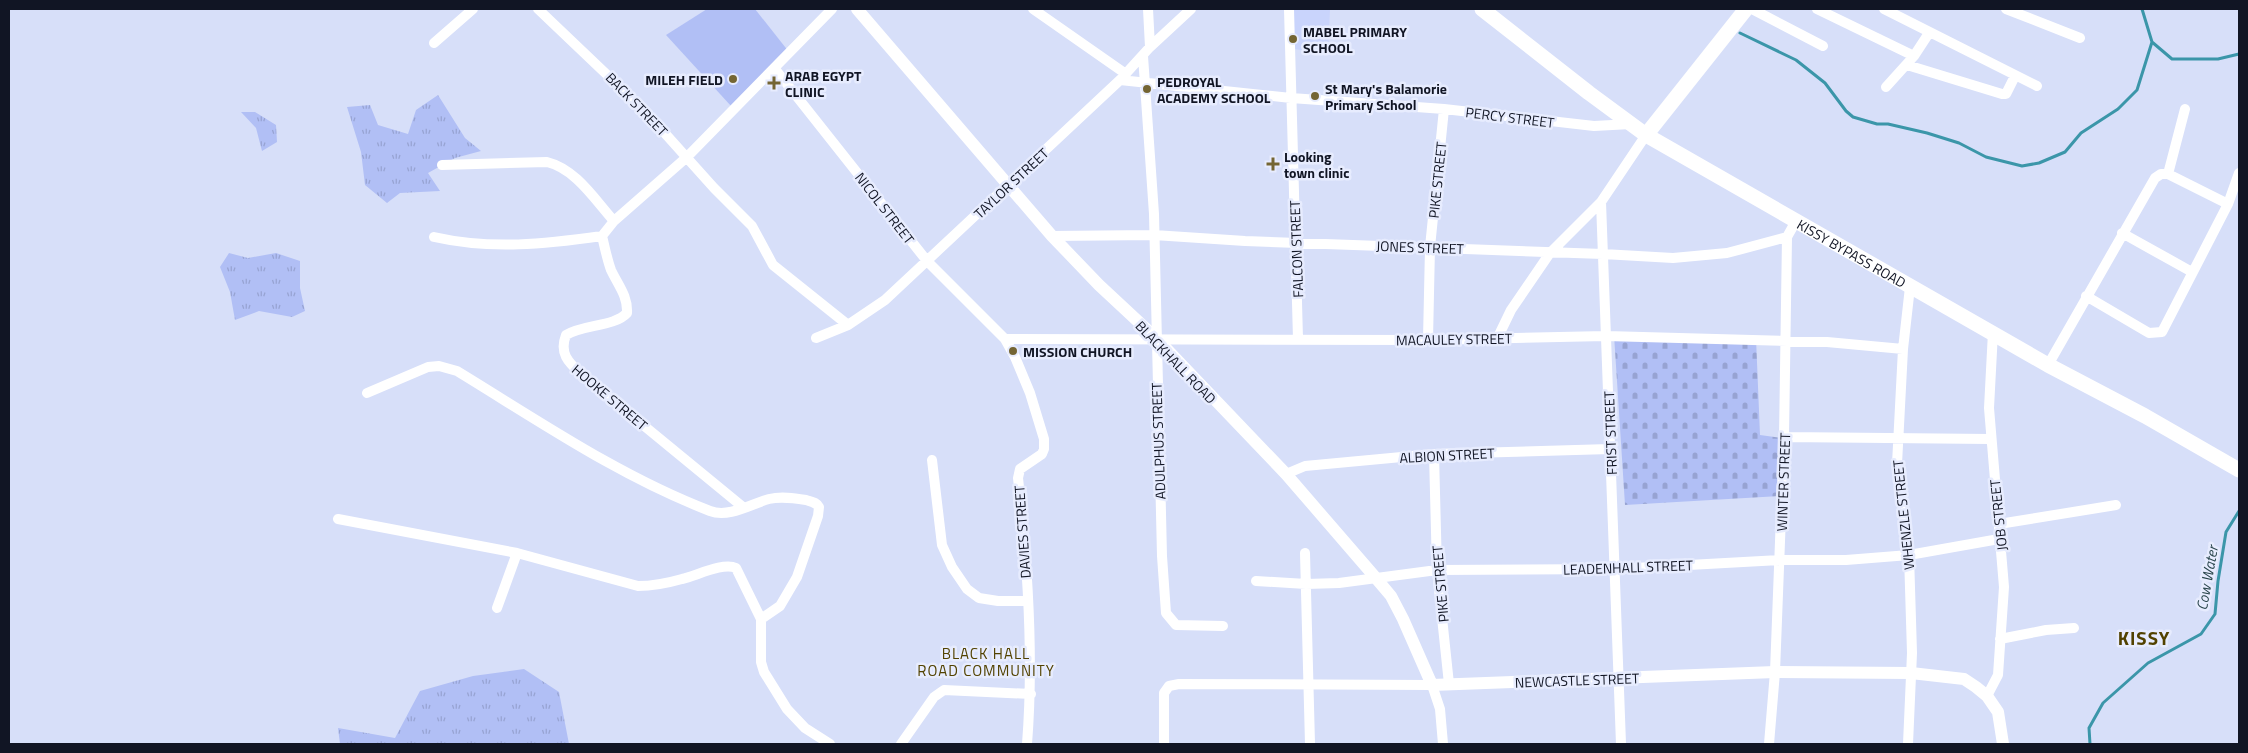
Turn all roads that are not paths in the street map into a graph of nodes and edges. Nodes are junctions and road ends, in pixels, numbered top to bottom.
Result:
1 (473, 9) edge
2 (538, 9) edge
3 (832, 9) edge
4 (857, 9) edge
5 (1032, 9) edge
6 (1148, 9) edge
7 (1192, 9) edge
8 (1289, 9) edge
9 (1482, 9) edge
10 (1746, 9) edge
11 (1752, 9) edge
12 (1817, 9) edge
13 (1884, 9) edge
14 (2006, 9) edge
15 (1929, 33) junction
16 (2080, 38) dead end
17 (434, 43) dead end
18 (1824, 46) dead end
19 (1150, 47) junction
20 (1143, 56) junction
21 (1914, 56) junction
22 (1907, 65) junction
23 (775, 69) junction
24 (2015, 76) junction
25 (1123, 77) junction
26 (1145, 83) junction
27 (2036, 86) dead end
28 (1886, 87) dead end
29 (1291, 98) junction
30 (1444, 109) junction
31 (2185, 109) dead end
32 (1631, 124) junction
33 (1646, 135) junction
34 (687, 157) junction
35 (442, 165) dead end
36 (2239, 173) edge
37 (2168, 174) junction
38 (1008, 186) junction
39 (1601, 202) junction
40 (2228, 204) junction
41 (614, 221) junction
42 (1796, 221) junction
43 (2122, 234) junction
44 (1154, 235) junction
45 (602, 236) junction
46 (1052, 236) junction
47 (434, 237) dead end
48 (1787, 237) junction
49 (1296, 244) junction
50 (1430, 247) junction
51 (1550, 253) junction
52 (1603, 254) junction
53 (927, 261) junction
54 (2192, 272) junction
55 (1910, 287) junction
56 (2086, 296) junction
57 (848, 325) junction
58 (1993, 332) junction
59 (1606, 336) junction
60 (816, 338) dead end
61 (1005, 339) junction
62 (1157, 339) junction
63 (1298, 339) junction
64 (1497, 339) junction
65 (1428, 340) junction
66 (1787, 341) junction
67 (1903, 349) junction
68 (2048, 365) junction
69 (367, 393) dead end
70 (1784, 437) junction
71 (1897, 438) junction
72 (1990, 439) junction
73 (1610, 449) junction
74 (1434, 454) junction
75 (932, 460) dead end
76 (2239, 470) edge
77 (1286, 474) junction
78 (2116, 506) dead end
79 (743, 507) junction
80 (338, 519) dead end
81 (1999, 524) junction
82 (1999, 539) junction
83 (517, 553) junction
84 (1305, 553) dead end
85 (1909, 555) junction
86 (1780, 560) junction
87 (1616, 568) junction
88 (1436, 570) junction
89 (1376, 577) junction
90 (1256, 580) dead end
91 (1306, 584) junction
92 (1027, 600) junction
93 (497, 608) dead end
94 (762, 619) junction
95 (1223, 626) dead end
96 (2074, 628) dead end
97 (2000, 640) junction
98 (1775, 672) junction
99 (1911, 673) junction
100 (1618, 678) junction
101 (1449, 684) junction
102 (1308, 685) junction
103 (1432, 685) junction
104 (1031, 694) junction
105 (1987, 696) junction
106 (826, 743) edge
107 (901, 744) edge
108 (1027, 744) edge
109 (1164, 744) edge
110 (1310, 744) edge
111 (1443, 744) edge
112 (1620, 744) edge
113 (1769, 744) edge
114 (1908, 744) edge
115 (2004, 744) edge

1 - 17 street
2 - 34 street, BACK STREET
3 - 23 street
4 - 38 street, BLACKHALL ROAD
5 - 25 street
6 - 19 street
7 - 19 street, TAYLOR STREET
8 - 29 street, FALCON STREET
9 - 32 main road, KISSY BYPASS ROAD
10 - 33 main road
11 - 18 street
12 - 21 street
13 - 15 street
14 - 16 street
15 - 21 street
15 - 24 street
19 - 20 street, TAYLOR STREET
20 - 25 street, TAYLOR STREET
20 - 26 street, ADULPHUS STREET
21 - 22 street
22 - 24 street
22 - 28 street
23 - 34 street
23 - 53 street, NICOL STREET
24 - 27 street
25 - 26 street, PERCY STREET
25 - 38 street, TAYLOR STREET
26 - 29 street, PERCY STREET
26 - 44 street, ADULPHUS STREET
29 - 30 street, PERCY STREET
29 - 49 street, FALCON STREET
30 - 32 street, PERCY STREET
30 - 50 street, PIKE STREET
31 - 37 street
32 - 33 main road, KISSY BYPASS ROAD
33 - 39 street
33 - 42 main road, KISSY BYPASS ROAD
34 - 41 street
34 - 57 street, BACK STREET
35 - 41 street
36 - 40 street
37 - 40 street
37 - 43 street
38 - 46 street, BLACKHALL ROAD
38 - 53 street, TAYLOR STREET
39 - 51 street
39 - 52 street, FRIST STREET
40 - 54 street
41 - 45 street
42 - 48 street, WINTER STREET
42 - 55 main road, KISSY BYPASS ROAD
43 - 54 street
43 - 56 street
44 - 46 street, JONES STREET
44 - 49 street, JONES STREET
44 - 62 street, ADULPHUS STREET
45 - 47 street
45 - 79 street, HOOKE STREET
46 - 62 street, BLACKHALL ROAD
48 - 52 street, JONES STREET
48 - 66 street, WINTER STREET
49 - 50 street, JONES STREET
49 - 63 street, FALCON STREET
50 - 51 street, JONES STREET
50 - 65 street, PIKE STREET
51 - 52 street, JONES STREET
51 - 64 street
52 - 59 street, FRIST STREET
53 - 57 street, TAYLOR STREET
53 - 61 street, NICOL STREET
54 - 56 street
55 - 58 main road, KISSY BYPASS ROAD
55 - 67 street, WHENZLE STREET
56 - 68 street
57 - 60 street, TAYLOR STREET
58 - 68 main road, KISSY BYPASS ROAD
58 - 72 street, JOB STREET
59 - 64 street, MACAULEY STREET
59 - 66 street, MACAULEY STREET
59 - 73 street, FRIST STREET
61 - 62 street, MACAULEY STREET
61 - 92 street, DAVIES STREET
62 - 63 street, MACAULEY STREET
62 - 77 street, BLACKHALL ROAD
62 - 95 street, ADULPHUS STREET
63 - 65 street, MACAULEY STREET
64 - 65 street, MACAULEY STREET
66 - 67 street, MACAULEY STREET
66 - 70 street, WINTER STREET
67 - 71 street, WHENZLE STREET
68 - 76 main road, KISSY BYPASS ROAD
69 - 79 street
70 - 71 street
70 - 86 street, WINTER STREET
71 - 72 street
71 - 85 street, WHENZLE STREET
72 - 81 street, JOB STREET
73 - 74 street, ALBION STREET
73 - 87 street, FRIST STREET
74 - 77 street, ALBION STREET
74 - 88 street, PIKE STREET
75 - 92 street
77 - 89 street, BLACKHALL ROAD
78 - 81 street
79 - 94 street
80 - 83 street
81 - 82 street, JOB STREET
82 - 85 street, LEADENHALL STREET
82 - 97 street, JOB STREET
83 - 93 street
83 - 94 street
84 - 91 street
85 - 86 street, LEADENHALL STREET
85 - 99 street, WHENZLE STREET
86 - 87 street, LEADENHALL STREET
86 - 98 street, WINTER STREET
87 - 88 street, LEADENHALL STREET
87 - 100 street, FRIST STREET
88 - 89 street, LEADENHALL STREET
88 - 101 street, PIKE STREET
89 - 91 street, LEADENHALL STREET
89 - 103 street, BLACKHALL ROAD
90 - 91 street, LEADENHALL STREET
91 - 102 street
92 - 104 street, DAVIES STREET
94 - 106 street
96 - 97 street
97 - 105 street, JOB STREET
98 - 99 street, NEWCASTLE STREET
98 - 100 street, NEWCASTLE STREET
98 - 113 street, WINTER STREET
99 - 105 street, NEWCASTLE STREET
99 - 114 street, WHENZLE STREET
100 - 101 street, NEWCASTLE STREET
100 - 112 street, FRIST STREET
101 - 103 street, NEWCASTLE STREET
102 - 103 street, NEWCASTLE STREET
102 - 109 street, NEWCASTLE STREET
102 - 110 street
103 - 111 street, BLACKHALL ROAD
104 - 107 street
104 - 108 street, DAVIES STREET
105 - 115 street, NEWCASTLE STREET

